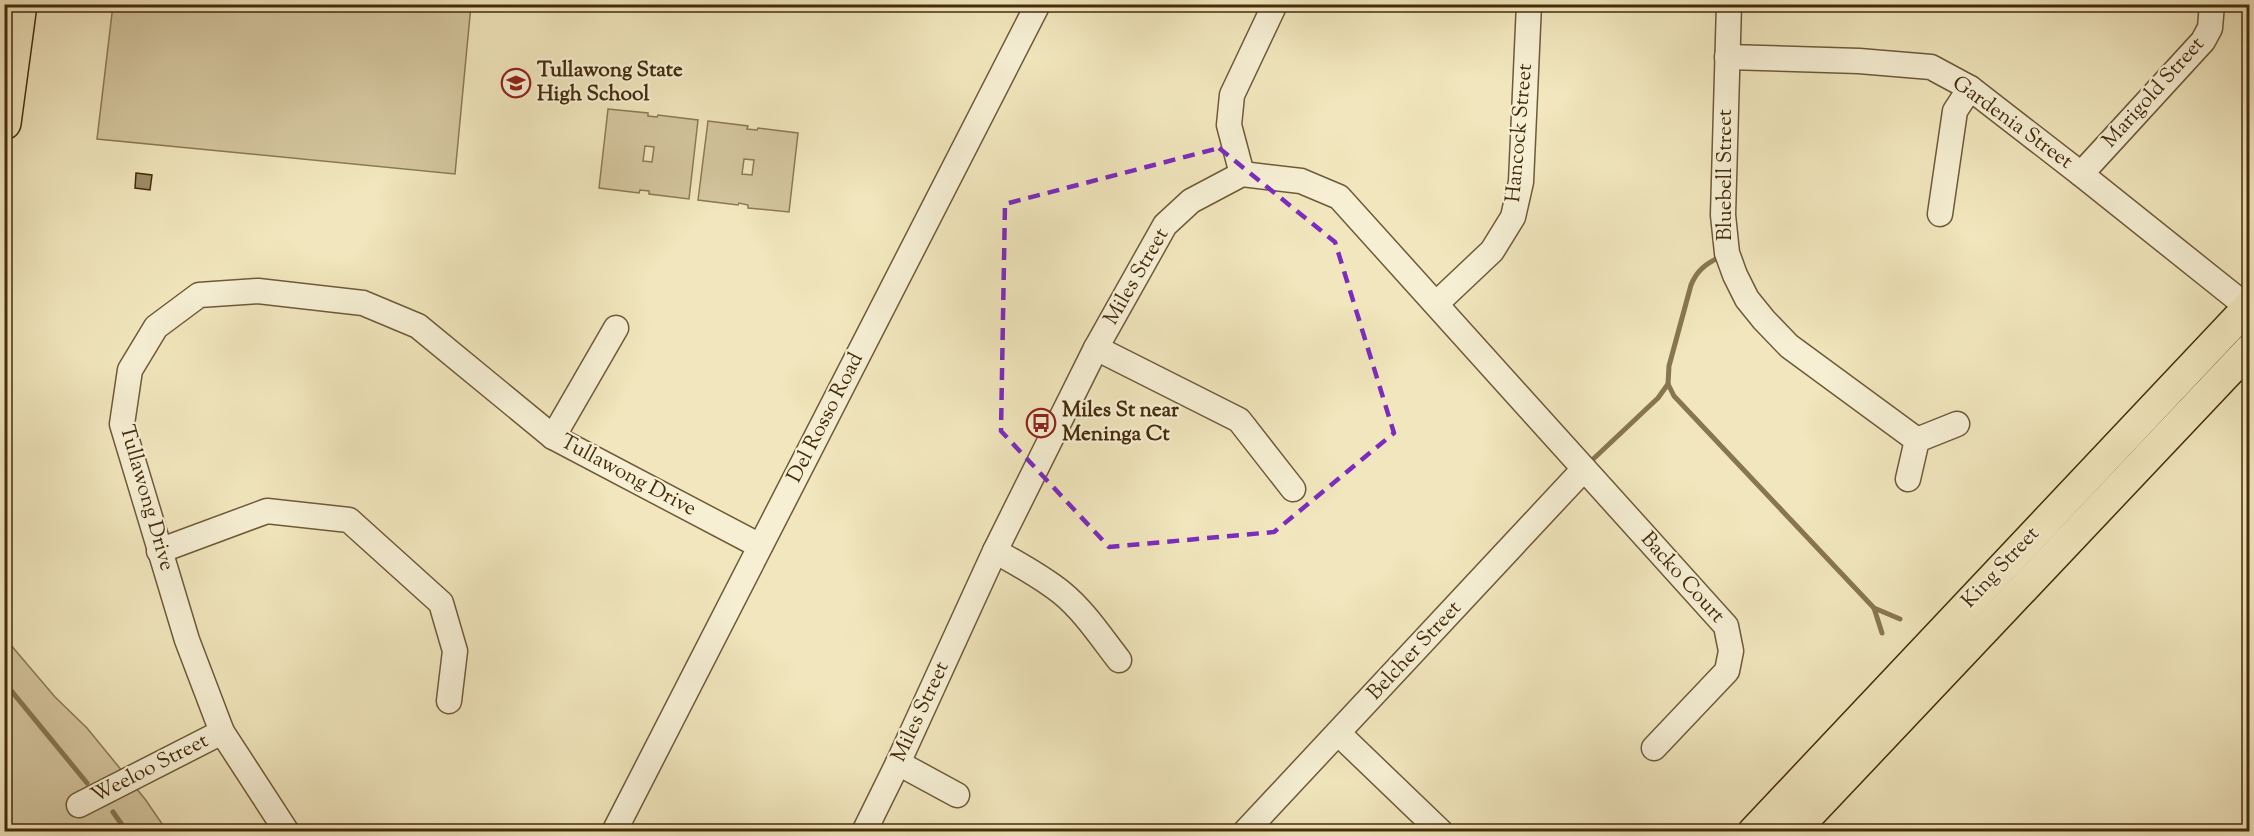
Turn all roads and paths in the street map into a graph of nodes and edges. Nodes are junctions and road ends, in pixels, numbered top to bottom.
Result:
1 (20, 4) edge
2 (1038, 4) edge
3 (1275, 4) edge
4 (1529, 4) edge
5 (1729, 4) edge
6 (2212, 4) edge
7 (1727, 57) junction
8 (1970, 88) junction
9 (4, 123) edge
10 (1242, 174) junction
11 (2081, 174) junction
12 (1940, 214) dead end
13 (1437, 303) junction
14 (2249, 307) edge
15 (616, 328) dead end
16 (1096, 348) junction
17 (2250, 348) edge
18 (1957, 424) dead end
19 (553, 437) junction
20 (1917, 440) junction
21 (1584, 469) junction
22 (1908, 479) dead end
23 (1293, 489) dead end
24 (760, 546) junction
25 (159, 550) junction
26 (994, 551) junction
27 (1119, 660) dead end
28 (449, 701) dead end
29 (222, 732) junction
30 (1338, 734) junction
31 (1654, 748) dead end
32 (898, 763) junction
33 (957, 795) dead end
34 (79, 805) dead end
35 (287, 831) edge
36 (614, 831) edge
37 (864, 831) edge
38 (1245, 831) edge
39 (1441, 831) edge
40 (1753, 831) edge
41 (1793, 831) edge

1 - 9 highway
2 - 24 street, Del Rosso Road
3 - 10 street
4 - 13 street, Hancock Street
5 - 7 street, Bluebell Street
6 - 11 street, Marigold Street
7 - 8 street, Gardenia Street
7 - 20 street, Bluebell Street
8 - 11 street, Gardenia Street
8 - 12 street
10 - 13 street
10 - 16 street, Miles Street
11 - 14 street, Gardenia Street
13 - 21 street
14 - 40 main road, King Street
15 - 19 street
16 - 23 street
16 - 26 street, Miles Street
17 - 41 main road, King Street
18 - 20 street
19 - 24 street, Tullawong Drive
19 - 25 street, Tullawong Drive
20 - 22 street
21 - 30 street, Belcher Street
21 - 31 street, Backo Court
24 - 36 street, Del Rosso Road
25 - 28 street
25 - 29 street, Tullawong Drive
26 - 27 street
26 - 32 street, Miles Street
29 - 34 street, Weeloo Street
29 - 35 street, Tullawong Drive
30 - 38 street, Belcher Street
30 - 39 street
32 - 33 street
32 - 37 street, Miles Street

